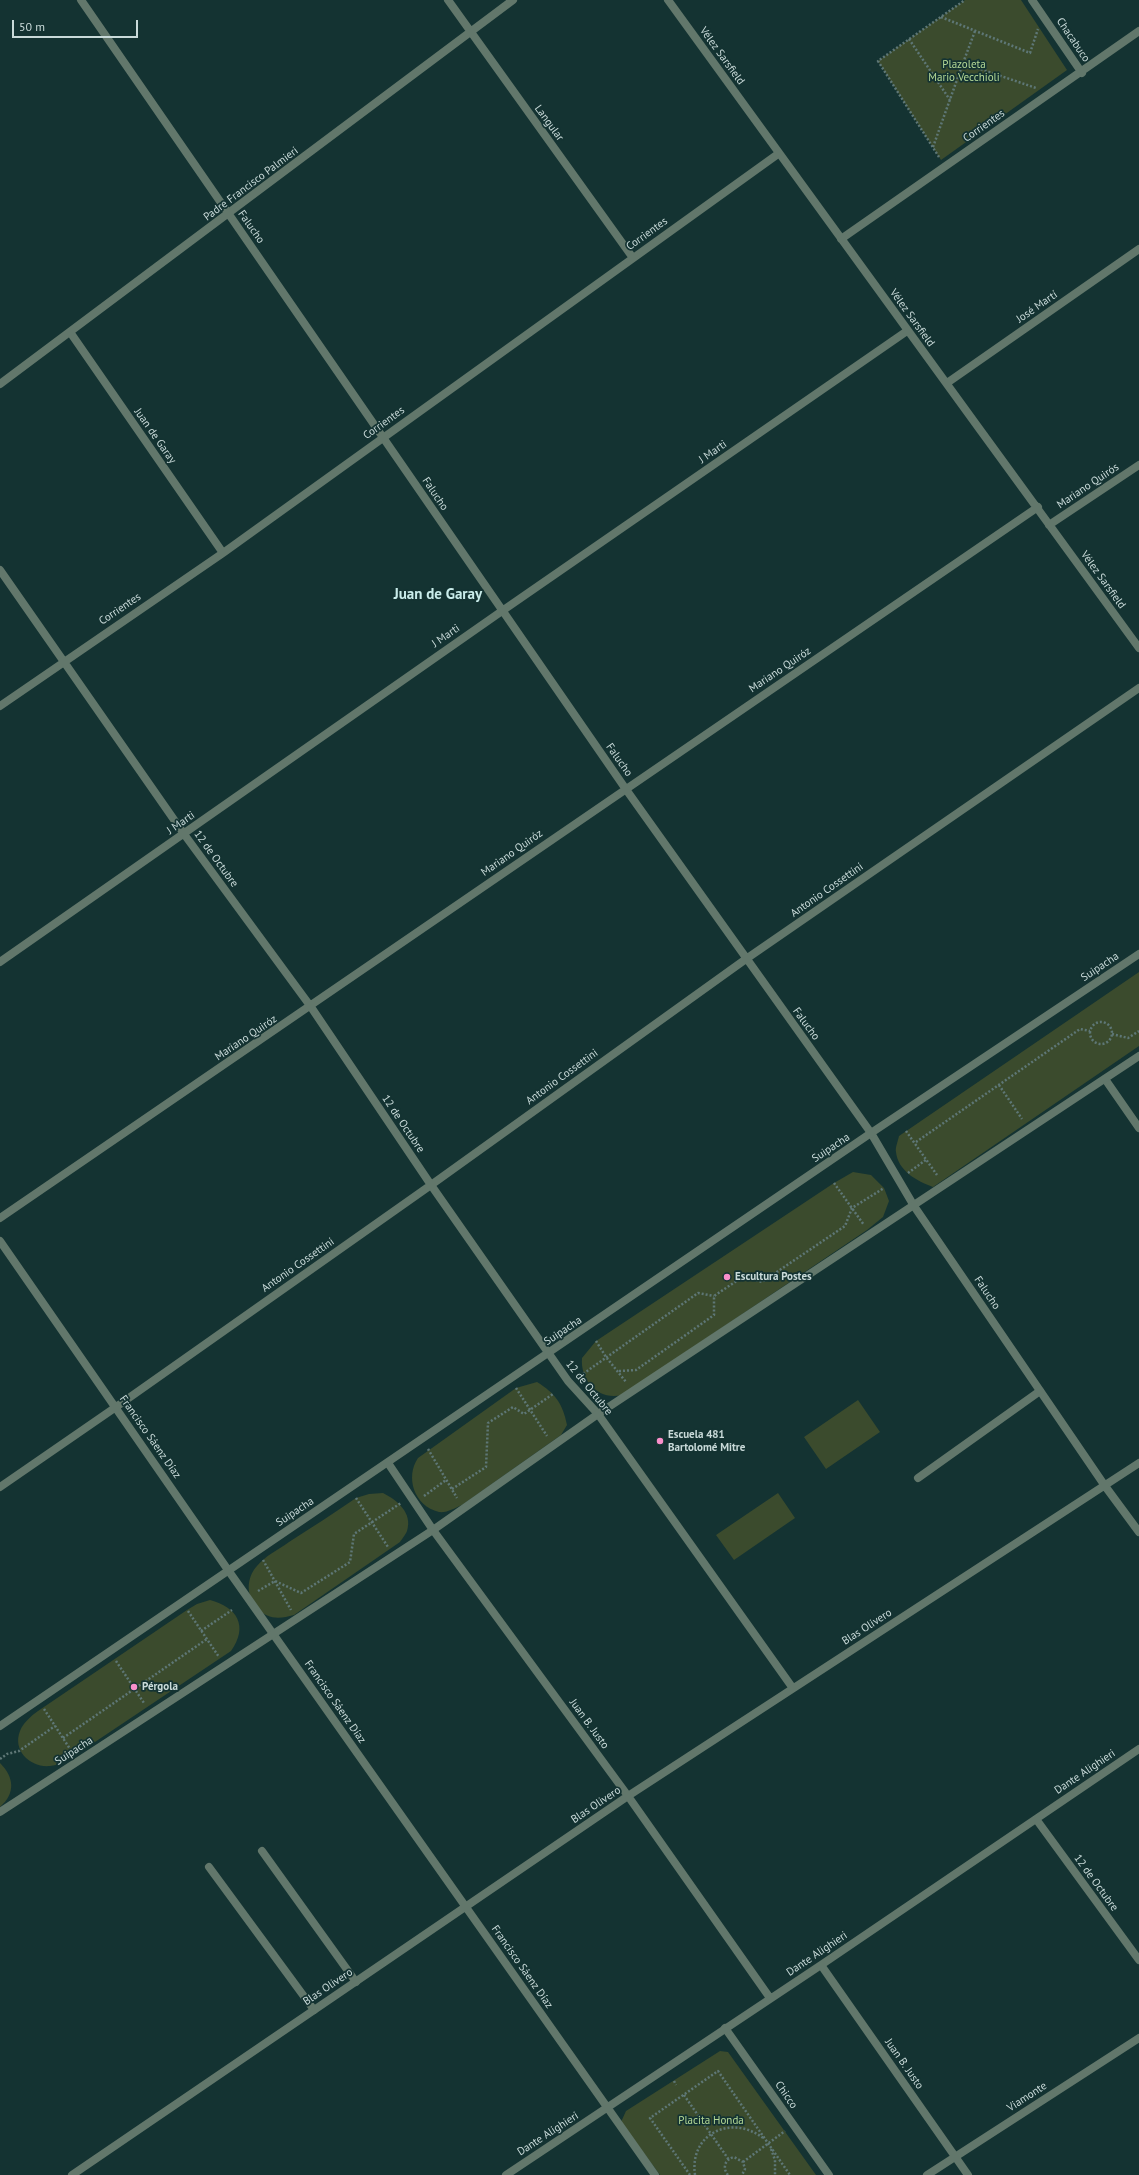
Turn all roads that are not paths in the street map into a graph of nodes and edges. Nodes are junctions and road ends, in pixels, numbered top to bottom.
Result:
1 (81, 0) edge
2 (448, 0) edge
3 (513, 0) edge
4 (668, 0) edge
5 (1032, 0) edge
6 (1139, 31) edge
7 (471, 32) junction
8 (1082, 72) junction
9 (778, 154) junction
10 (229, 214) junction
11 (841, 239) junction
12 (1139, 249) edge
13 (633, 258) junction
14 (907, 331) junction
15 (70, 332) junction
16 (947, 383) junction
17 (0, 384) edge
18 (382, 437) junction
19 (1139, 465) edge
20 (1038, 507) junction
21 (1050, 525) junction
22 (223, 553) junction
23 (0, 570) edge
24 (502, 611) junction
25 (1139, 648) edge
26 (64, 660) junction
27 (1139, 688) edge
28 (0, 706) edge
29 (625, 788) junction
30 (184, 834) junction
31 (1139, 954) edge
32 (746, 959) junction
33 (0, 962) edge
34 (311, 1007) junction
35 (1139, 1056) edge
36 (1105, 1079) junction
37 (1139, 1128) edge
38 (871, 1134) junction
39 (431, 1185) junction
40 (914, 1206) junction
41 (0, 1218) edge
42 (0, 1241) edge
43 (549, 1354) junction
44 (1040, 1391) junction
45 (116, 1407) junction
46 (598, 1414) junction
47 (388, 1464) junction
48 (1139, 1464) edge
49 (918, 1478) dead end
50 (1105, 1486) junction
51 (0, 1487) edge
52 (432, 1530) junction
53 (1139, 1532) edge
54 (228, 1570) junction
55 (274, 1634) junction
56 (792, 1687) junction
57 (0, 1726) edge
58 (1139, 1749) edge
59 (628, 1796) junction
60 (0, 1812) edge
61 (1036, 1819) junction
62 (262, 1851) dead end
63 (210, 1866) dead end
64 (466, 1907) junction
65 (1139, 1960) edge
66 (821, 1965) junction
67 (356, 1982) junction
68 (770, 1998) junction
69 (314, 2010) junction
70 (725, 2028) junction
71 (1139, 2038) edge
72 (608, 2108) junction
73 (956, 2157) junction
74 (72, 2175) edge
75 (506, 2175) edge
76 (656, 2175) edge
77 (829, 2175) edge
78 (927, 2175) edge
79 (968, 2175) edge

1 - 10 street, Falucho
2 - 7 street, Langular
3 - 7 street, Padre Francisco Palmieri
4 - 9 street, Vélez Sarsfield
5 - 8 street, Chacabuco
6 - 8 street, Corrientes
7 - 10 street, Padre Francisco Palmieri
7 - 13 street, Langular
8 - 11 street, Corrientes
9 - 11 street, Vélez Sarsfield
9 - 13 street, Corrientes
10 - 15 street, Padre Francisco Palmieri
10 - 18 street, Falucho
11 - 14 street, Vélez Sarsfield
12 - 16 street, José Martí
13 - 18 street, Corrientes
14 - 16 street, Vélez Sarsfield
14 - 24 street, J Marti
15 - 17 street, Padre Francisco Palmieri
15 - 22 street, Juan de Garay
16 - 20 street, Vélez Sarsfield
18 - 22 street, Corrientes
18 - 24 street, Falucho
19 - 21 street, Mariano Quirós
20 - 21 street, Vélez Sarsfield
20 - 29 street, Mariano Quiróz
21 - 25 street, Vélez Sarsfield
22 - 26 street, Corrientes
23 - 26 street, 12 de Octubre
24 - 29 street, Falucho
24 - 30 street, J Marti
26 - 28 street, Corrientes
26 - 30 street, 12 de Octubre
27 - 32 street, Antonio Cossettini
29 - 32 street, Falucho
29 - 34 street, Mariano Quiróz
30 - 33 street, J Marti
30 - 34 street, 12 de Octubre
31 - 38 street, Suipacha
32 - 38 street, Falucho
32 - 39 street, Antonio Cossettini
34 - 39 street, 12 de Octubre
34 - 41 street, Mariano Quiróz
35 - 36 street, Suipacha
36 - 37 street
36 - 40 street, Suipacha
38 - 40 street, Falucho
38 - 43 street, Suipacha
39 - 43 street, 12 de Octubre
39 - 45 street, Antonio Cossettini
40 - 44 street, Falucho
40 - 46 street, Suipacha
42 - 45 street, Francisco Sáenz Díaz
43 - 46 street, 12 de Octubre
43 - 47 street, Suipacha
44 - 49 street
44 - 50 street, Falucho
45 - 51 street, Antonio Cossettini
45 - 54 street, Francisco Sáenz Díaz
46 - 52 street, Suipacha
46 - 56 street, 12 de Octubre
47 - 52 street, Juan B. Justo
47 - 54 street, Suipacha
48 - 50 street, Blas Olivero
50 - 53 street, Falucho
50 - 56 street, Blas Olivero
52 - 55 street, Suipacha
52 - 59 street, Juan B. Justo
54 - 55 street, Francisco Sáenz Díaz
54 - 57 street, Suipacha
55 - 60 street, Suipacha
55 - 64 street, Francisco Sáenz Díaz
56 - 59 street, Blas Olivero
58 - 61 street, Dante Alighieri
59 - 64 street, Blas Olivero
59 - 68 street, Juan B. Justo
61 - 65 street, 12 de Octubre
61 - 66 street, Dante Alighieri
62 - 67 street
63 - 69 street
64 - 67 street, Blas Olivero
64 - 72 street, Francisco Sáenz Díaz
66 - 68 street, Dante Alighieri
66 - 73 street, Juan B. Justo
67 - 69 street, Blas Olivero
68 - 70 street, Dante Alighieri
69 - 74 street, Blas Olivero
70 - 72 street, Dante Alighieri
70 - 77 street, Chicco
71 - 73 street, Viamonte
72 - 75 street, Dante Alighieri
72 - 76 street, Francisco Sáenz Díaz
73 - 78 street, Viamonte
73 - 79 street, Juan B. Justo

